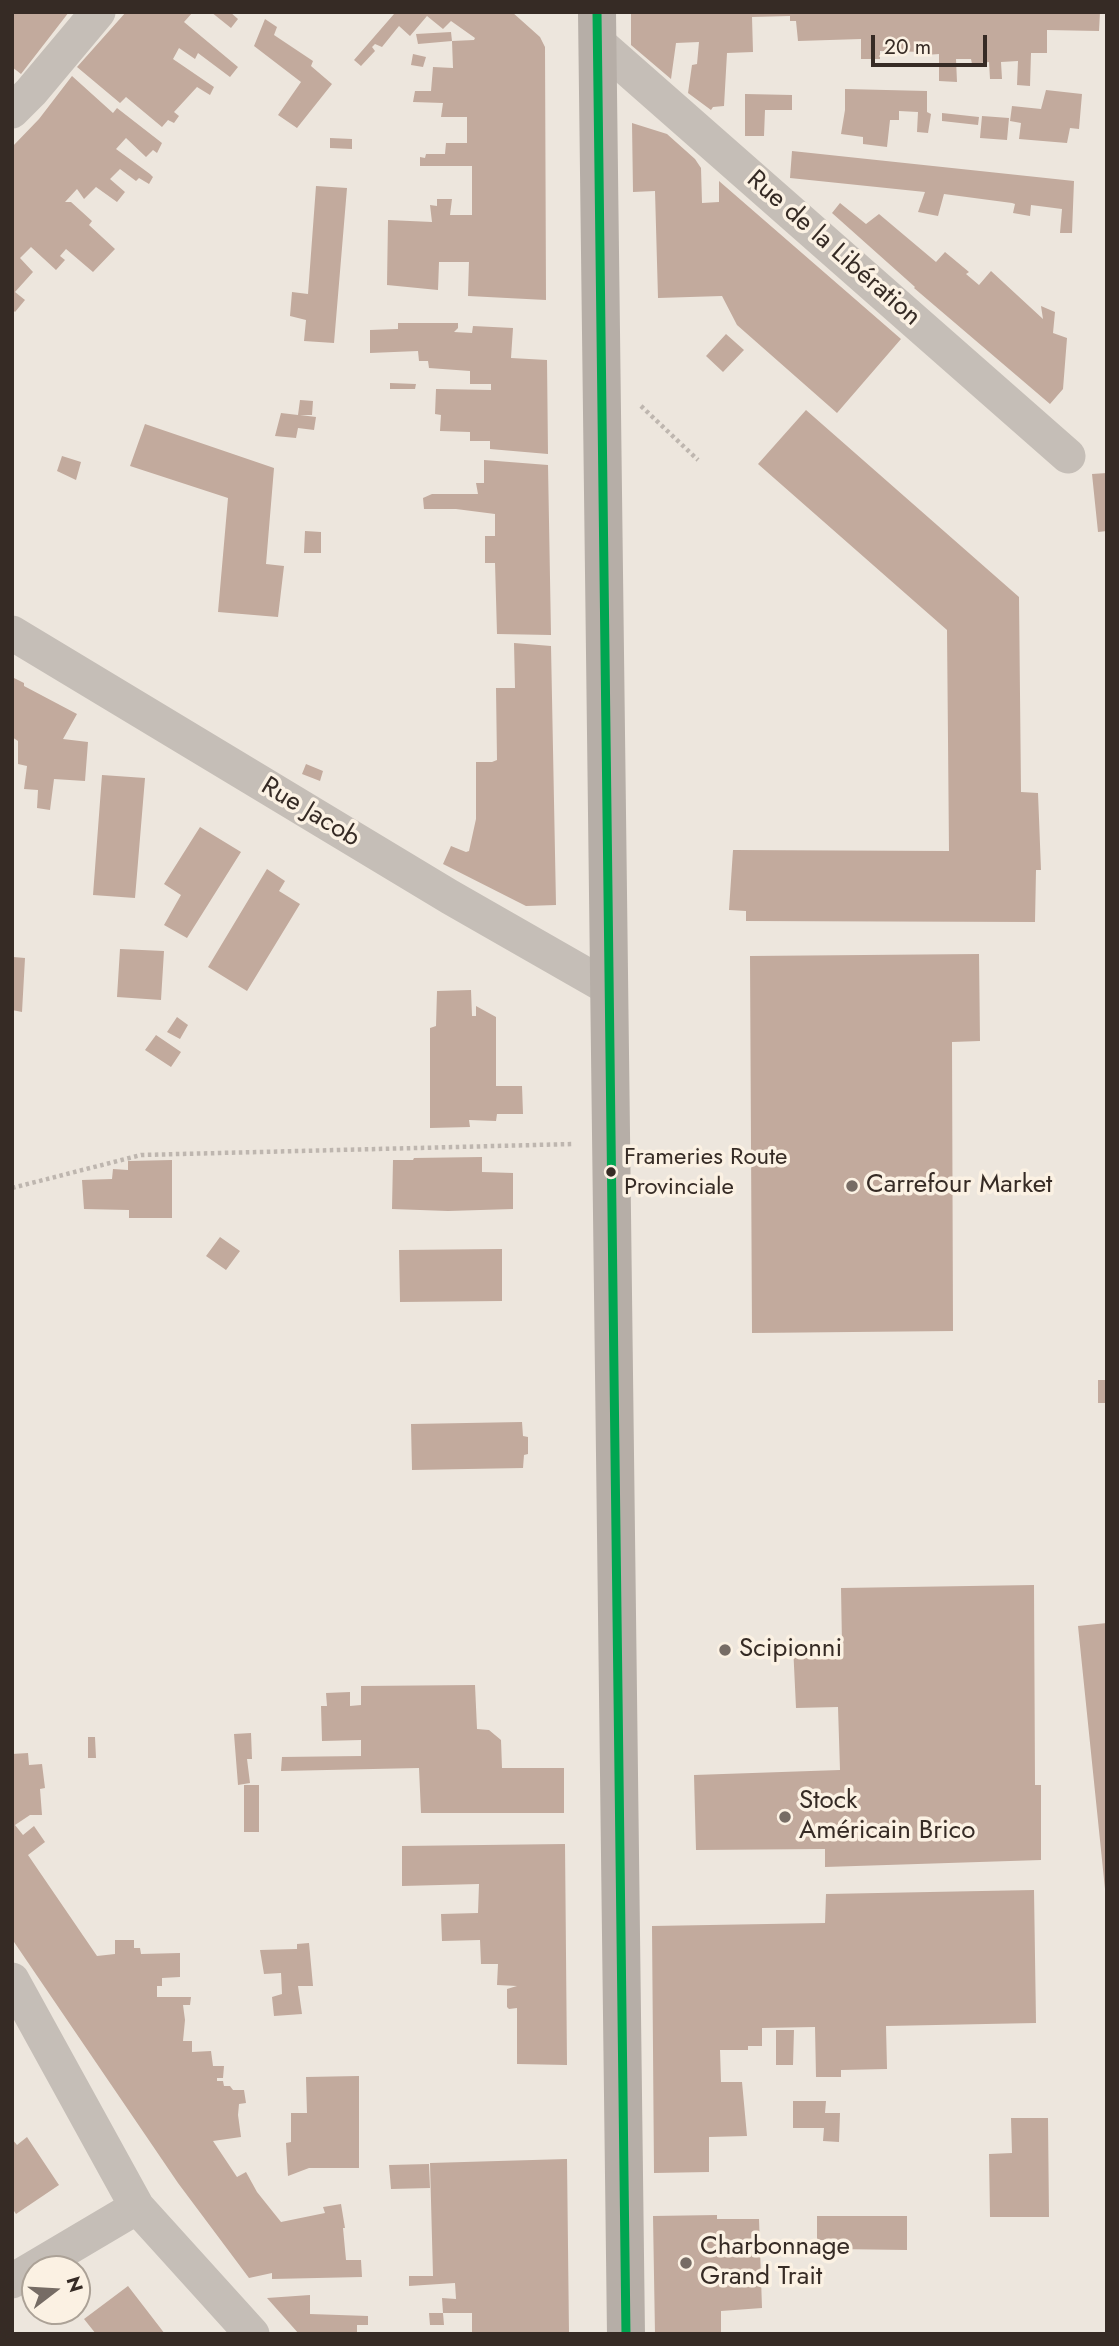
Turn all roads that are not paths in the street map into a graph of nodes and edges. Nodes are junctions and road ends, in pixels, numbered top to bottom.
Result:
1 (98, 12) edge
2 (597, 27) edge
3 (12, 111) edge
4 (1068, 456) dead end
5 (12, 633) edge
6 (610, 989) junction
7 (12, 1980) edge
8 (137, 2207) junction
9 (12, 2281) edge
10 (252, 2334) edge
11 (626, 2334) edge

1 - 3 street
2 - 4 street, Rue de la Libération
2 - 6 main road
5 - 6 street, Rue Jacob
6 - 11 main road
7 - 8 street
8 - 9 street
8 - 10 street

